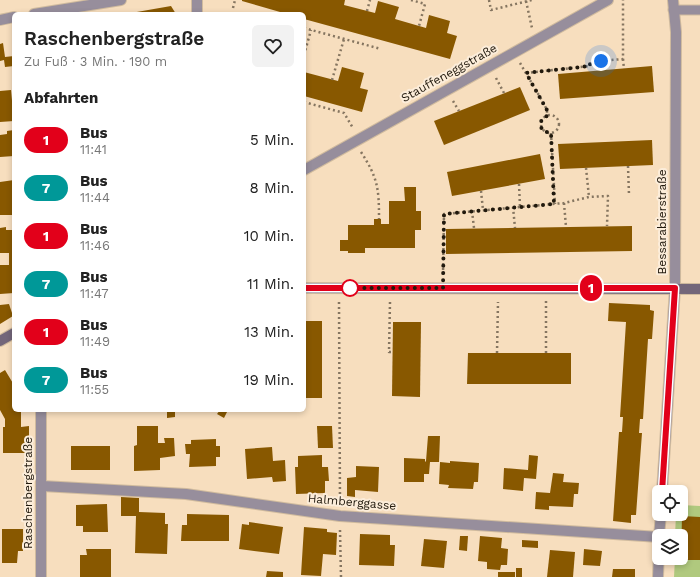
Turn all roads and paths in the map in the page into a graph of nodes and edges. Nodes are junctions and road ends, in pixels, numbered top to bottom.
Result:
1 (121, 0) edge
2 (197, 0) edge
3 (235, 0) edge
4 (370, 0) edge
5 (411, 0) edge
6 (489, 0) edge
7 (532, 0) edge
8 (608, 0) edge
9 (623, 0) edge
10 (526, 1) junction
11 (673, 5) edge
12 (232, 8) dead end
13 (700, 10) edge
14 (367, 11) dead end
15 (46, 12) edge
16 (197, 12) edge
17 (12, 17) edge
18 (0, 20) edge
19 (419, 26) dead end
20 (306, 29) edge
21 (311, 30) junction
22 (344, 39) junction
23 (535, 40) junction
24 (306, 48) edge
25 (381, 49) dead end
26 (514, 52) junction
27 (623, 59) junction
28 (583, 67) junction
29 (624, 69) dead end
30 (584, 72) dead end
31 (526, 73) junction
32 (332, 80) dead end
33 (306, 103) edge
34 (547, 116) junction
35 (551, 133) junction
36 (357, 140) junction
37 (628, 166) dead end
38 (586, 168) dead end
39 (306, 169) edge
40 (519, 184) dead end
41 (481, 191) dead end
42 (629, 195) dead end
43 (589, 197) junction
44 (564, 203) junction
45 (554, 204) junction
46 (513, 207) junction
47 (520, 207) junction
48 (483, 210) junction
49 (472, 211) junction
50 (379, 219) dead end
51 (607, 226) dead end
52 (566, 227) dead end
53 (474, 228) dead end
54 (515, 228) dead end
55 (306, 288) edge
56 (391, 288) junction
57 (443, 288) junction
58 (498, 288) junction
59 (546, 288) junction
60 (675, 288) junction
61 (700, 288) edge
62 (339, 298) dead end
63 (12, 334) edge
64 (0, 341) edge
65 (393, 352) dead end
66 (497, 353) dead end
67 (546, 353) dead end
68 (42, 412) edge
69 (662, 485) edge
70 (42, 486) junction
71 (340, 516) junction
72 (652, 536) edge
73 (658, 565) edge
74 (41, 577) edge
75 (341, 577) edge
76 (658, 577) edge

1 - 15 street
2 - 16 street
3 - 12 path
4 - 14 path
5 - 19 path
6 - 10 path
7 - 10 path
8 - 23 street, Stauffeneggstraße
9 - 27 path
10 - 23 path
11 - 13 lane
11 - 60 street, Bessarabierstraße
17 - 18 street
20 - 21 path
21 - 22 path
21 - 24 path
22 - 25 path
22 - 32 path
23 - 26 street, Stauffeneggstraße
26 - 31 path
26 - 36 street, Stauffeneggstraße
27 - 28 path
27 - 29 path
28 - 30 path
28 - 31 path
31 - 34 path
33 - 36 path
34 - 35 path
34 - 35 path
35 - 45 path
36 - 39 street, Stauffeneggstraße
36 - 50 path
37 - 42 path
38 - 43 path
40 - 47 path
41 - 48 path
43 - 44 path
43 - 51 path
44 - 45 path
44 - 52 path
45 - 47 path
46 - 47 path
46 - 48 path
46 - 54 path
48 - 49 path
49 - 53 path
49 - 57 path
55 - 56 street
56 - 57 street
56 - 65 path
57 - 58 street
58 - 59 street
58 - 66 path
59 - 60 street
59 - 67 path
60 - 61 street
60 - 69 street, Bessarabierstraße
62 - 71 path
63 - 64 street
68 - 70 street, Raschenbergstraße
70 - 71 street, Halmberggasse
70 - 74 street, Raschenbergstraße
71 - 72 street, Halmberggasse
71 - 75 path
73 - 76 street

